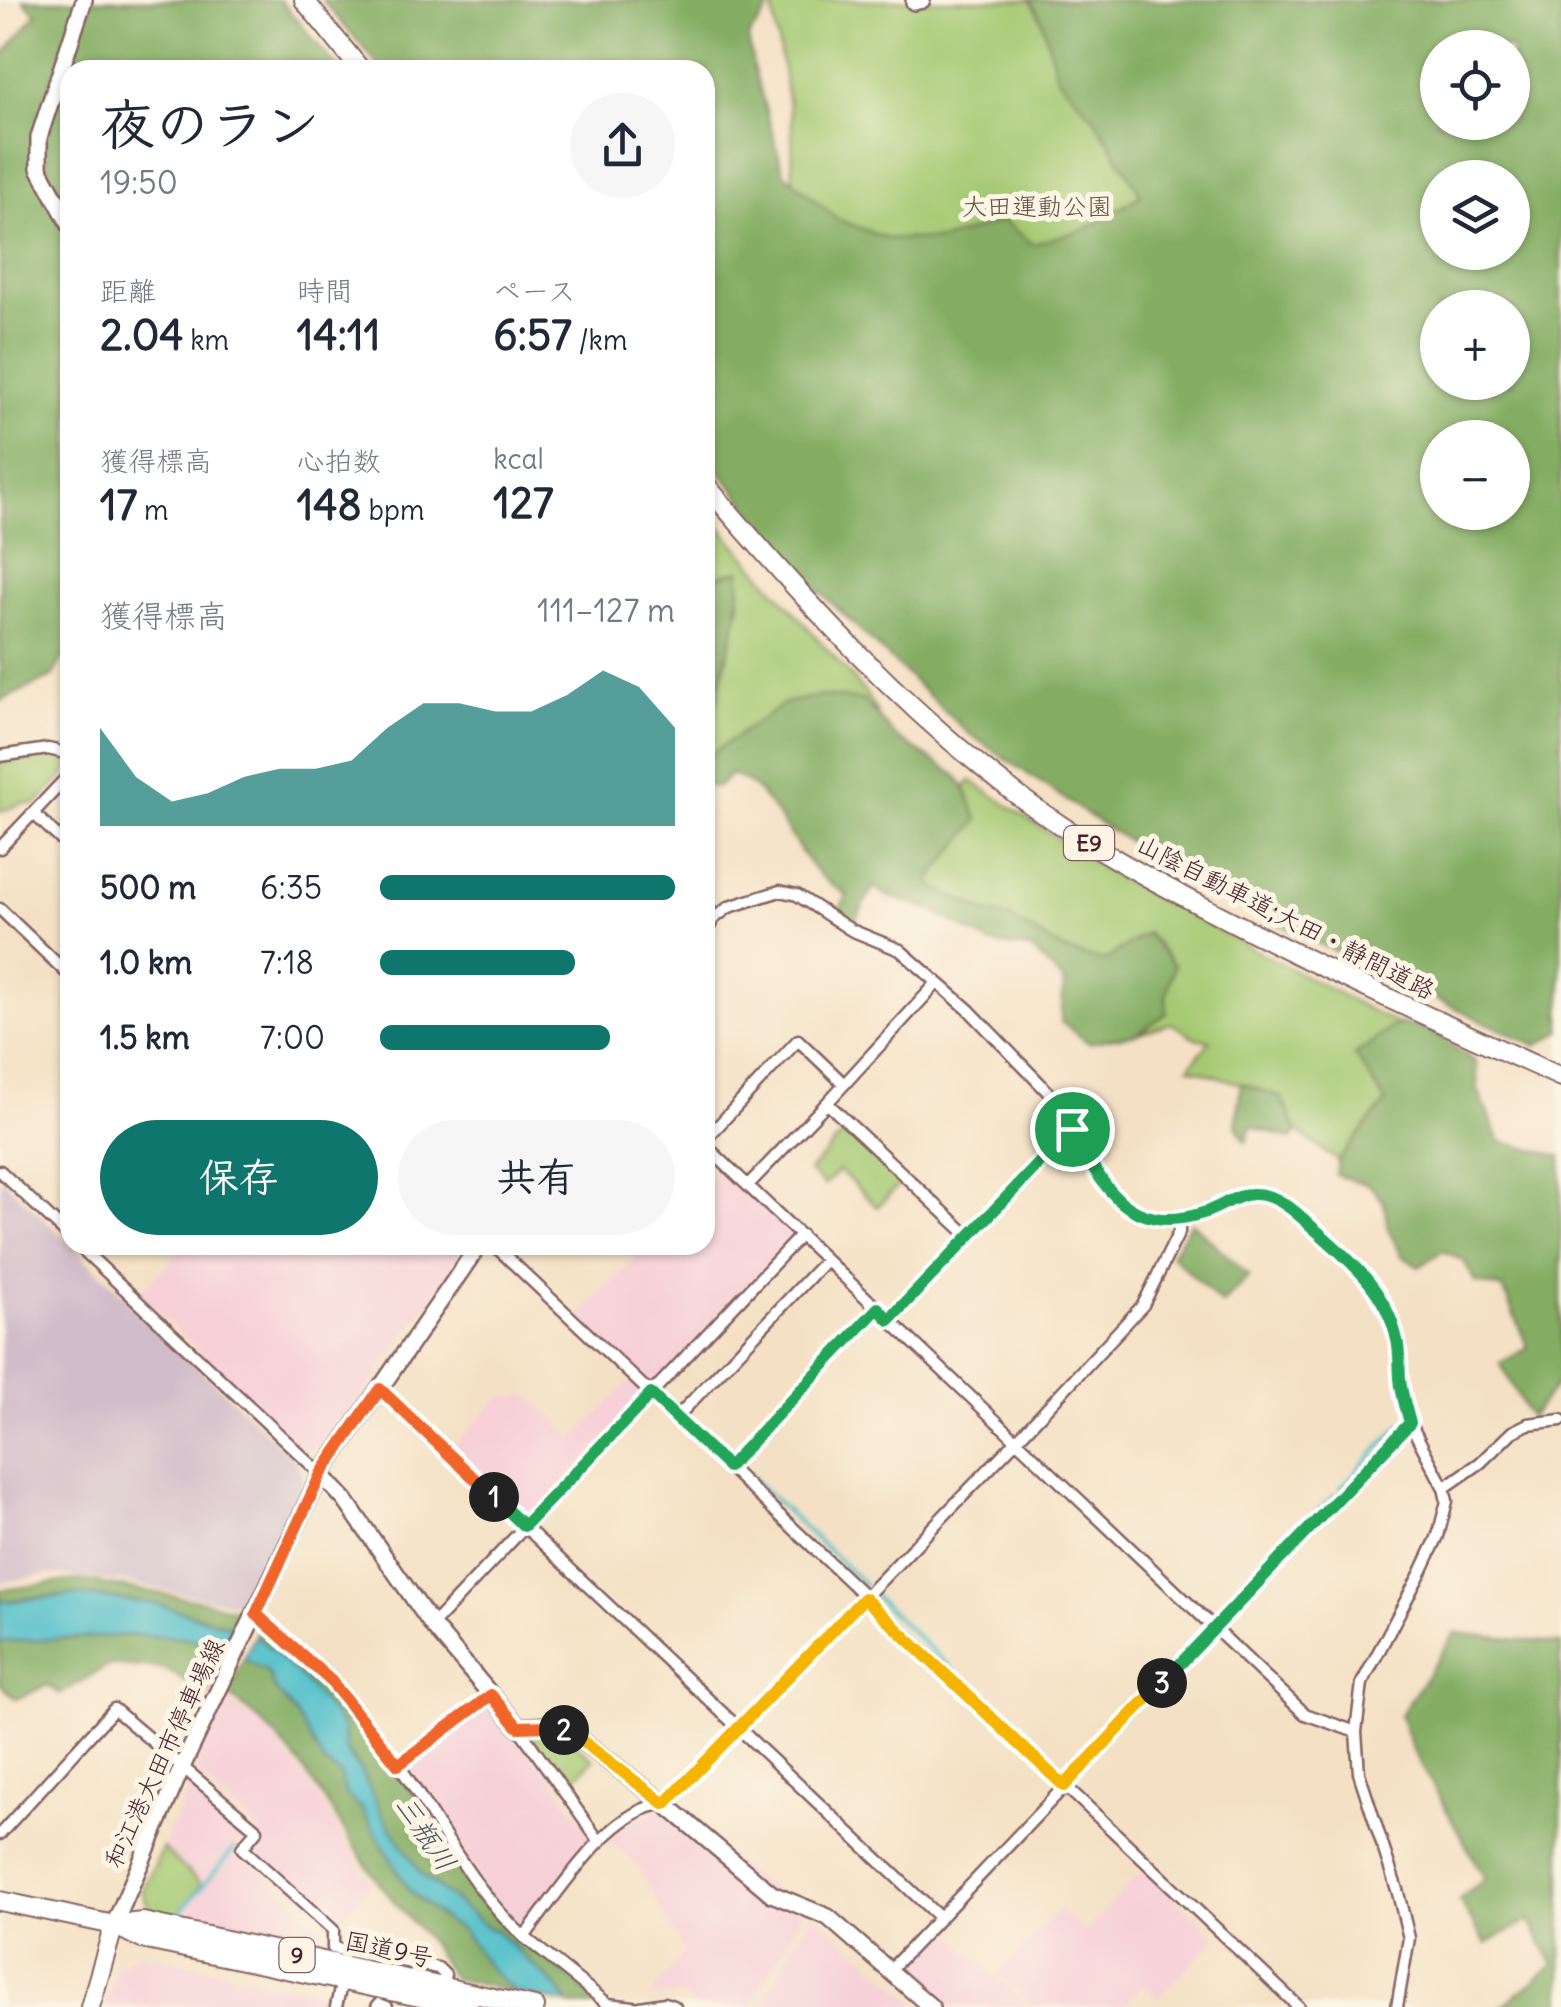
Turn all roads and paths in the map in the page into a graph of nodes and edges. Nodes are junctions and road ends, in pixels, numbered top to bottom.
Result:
1 (84, 0) edge
2 (304, 0) edge
3 (64, 60) edge
4 (353, 60) edge
5 (60, 71) edge
6 (60, 207) edge
7 (715, 496) edge
8 (60, 752) edge
9 (0, 756) edge
10 (60, 785) edge
11 (33, 813) junction
12 (60, 839) edge
13 (0, 848) edge
14 (0, 909) edge
15 (715, 918) edge
16 (60, 966) edge
17 (936, 984) junction
18 (1561, 1077) edge
19 (844, 1084) junction
20 (827, 1103) junction
21 (1072, 1129) junction
22 (715, 1131) edge
23 (715, 1152) edge
24 (0, 1170) edge
25 (748, 1186) junction
26 (1180, 1221) junction
27 (60, 1227) edge
28 (801, 1235) junction
29 (969, 1236) junction
30 (89, 1255) edge
31 (471, 1255) edge
32 (505, 1255) edge
33 (826, 1260) junction
34 (878, 1308) junction
35 (889, 1320) junction
36 (380, 1389) junction
37 (651, 1394) junction
38 (676, 1418) junction
39 (1561, 1420) edge
40 (1410, 1423) junction
41 (1017, 1440) junction
42 (728, 1467) junction
43 (321, 1474) junction
44 (1444, 1488) junction
45 (524, 1526) junction
46 (864, 1598) junction
47 (254, 1618) junction
48 (432, 1625) junction
49 (1214, 1628) junction
50 (491, 1695) junction
51 (518, 1727) junction
52 (739, 1730) junction
53 (1356, 1732) junction
54 (398, 1765) junction
55 (182, 1766) junction
56 (1064, 1786) junction
57 (665, 1804) junction
58 (0, 1834) edge
59 (599, 1841) junction
60 (0, 1901) edge
61 (940, 1918) junction
62 (114, 1926) junction
63 (524, 1937) junction
64 (890, 1970) junction
65 (343, 1973) junction
66 (440, 1998) edge
67 (473, 2001) edge
68 (90, 2007) edge
69 (336, 2007) edge
70 (378, 2007) edge
71 (386, 2007) edge
72 (535, 2007) edge
73 (637, 2007) edge
74 (676, 2007) edge
75 (931, 2007) edge
76 (1299, 2007) edge
77 (1397, 2007) edge

1 - 3 main road
2 - 4 highway
5 - 6 main road
7 - 18 highway, 山陰自動車道;大田・静間道路 / E9
8 - 9 street
10 - 11 street
11 - 12 street
11 - 13 street
14 - 16 street
15 - 17 street
17 - 19 street
17 - 21 street
19 - 20 street
19 - 22 street
20 - 25 street
20 - 29 street
21 - 26 street
21 - 29 street
23 - 25 street
24 - 27 street
25 - 28 street
26 - 40 street
26 - 41 street
28 - 33 street
28 - 37 street
29 - 35 street
30 - 43 street
31 - 36 main road, 和江港大田市停車場線
32 - 37 street
33 - 34 street
33 - 38 street
34 - 35 street
34 - 42 street
35 - 41 street
36 - 43 main road, 和江港大田市停車場線
36 - 45 street
37 - 38 street
37 - 45 street
38 - 42 street
39 - 44 street
40 - 44 street
40 - 49 street
41 - 46 street
41 - 49 street
42 - 46 street
43 - 47 main road, 和江港大田市停車場線
43 - 48 main road
44 - 53 street
45 - 48 street
45 - 52 street
46 - 52 street
46 - 56 street
47 - 54 street
47 - 55 main road, 和江港大田市停車場線
48 - 50 main road
49 - 53 street
49 - 56 street
50 - 51 main road
50 - 54 street
51 - 57 main road
51 - 59 street
52 - 57 street
52 - 61 street
53 - 77 street
54 - 63 street
55 - 58 street
55 - 62 main road, 和江港大田市停車場線
55 - 66 street
56 - 61 street
56 - 76 street
57 - 59 street
57 - 64 main road
59 - 63 street
60 - 62 highway, 国道9号 / 9
61 - 64 street
62 - 65 highway, 国道9号 / 9
62 - 68 highway
63 - 73 street
64 - 75 main road
65 - 66 highway, 国道9号 / 9
65 - 69 street
66 - 67 highway, 国道9号 / 9
67 - 72 highway, 国道9号 / 9
70 - 71 street
73 - 74 street

